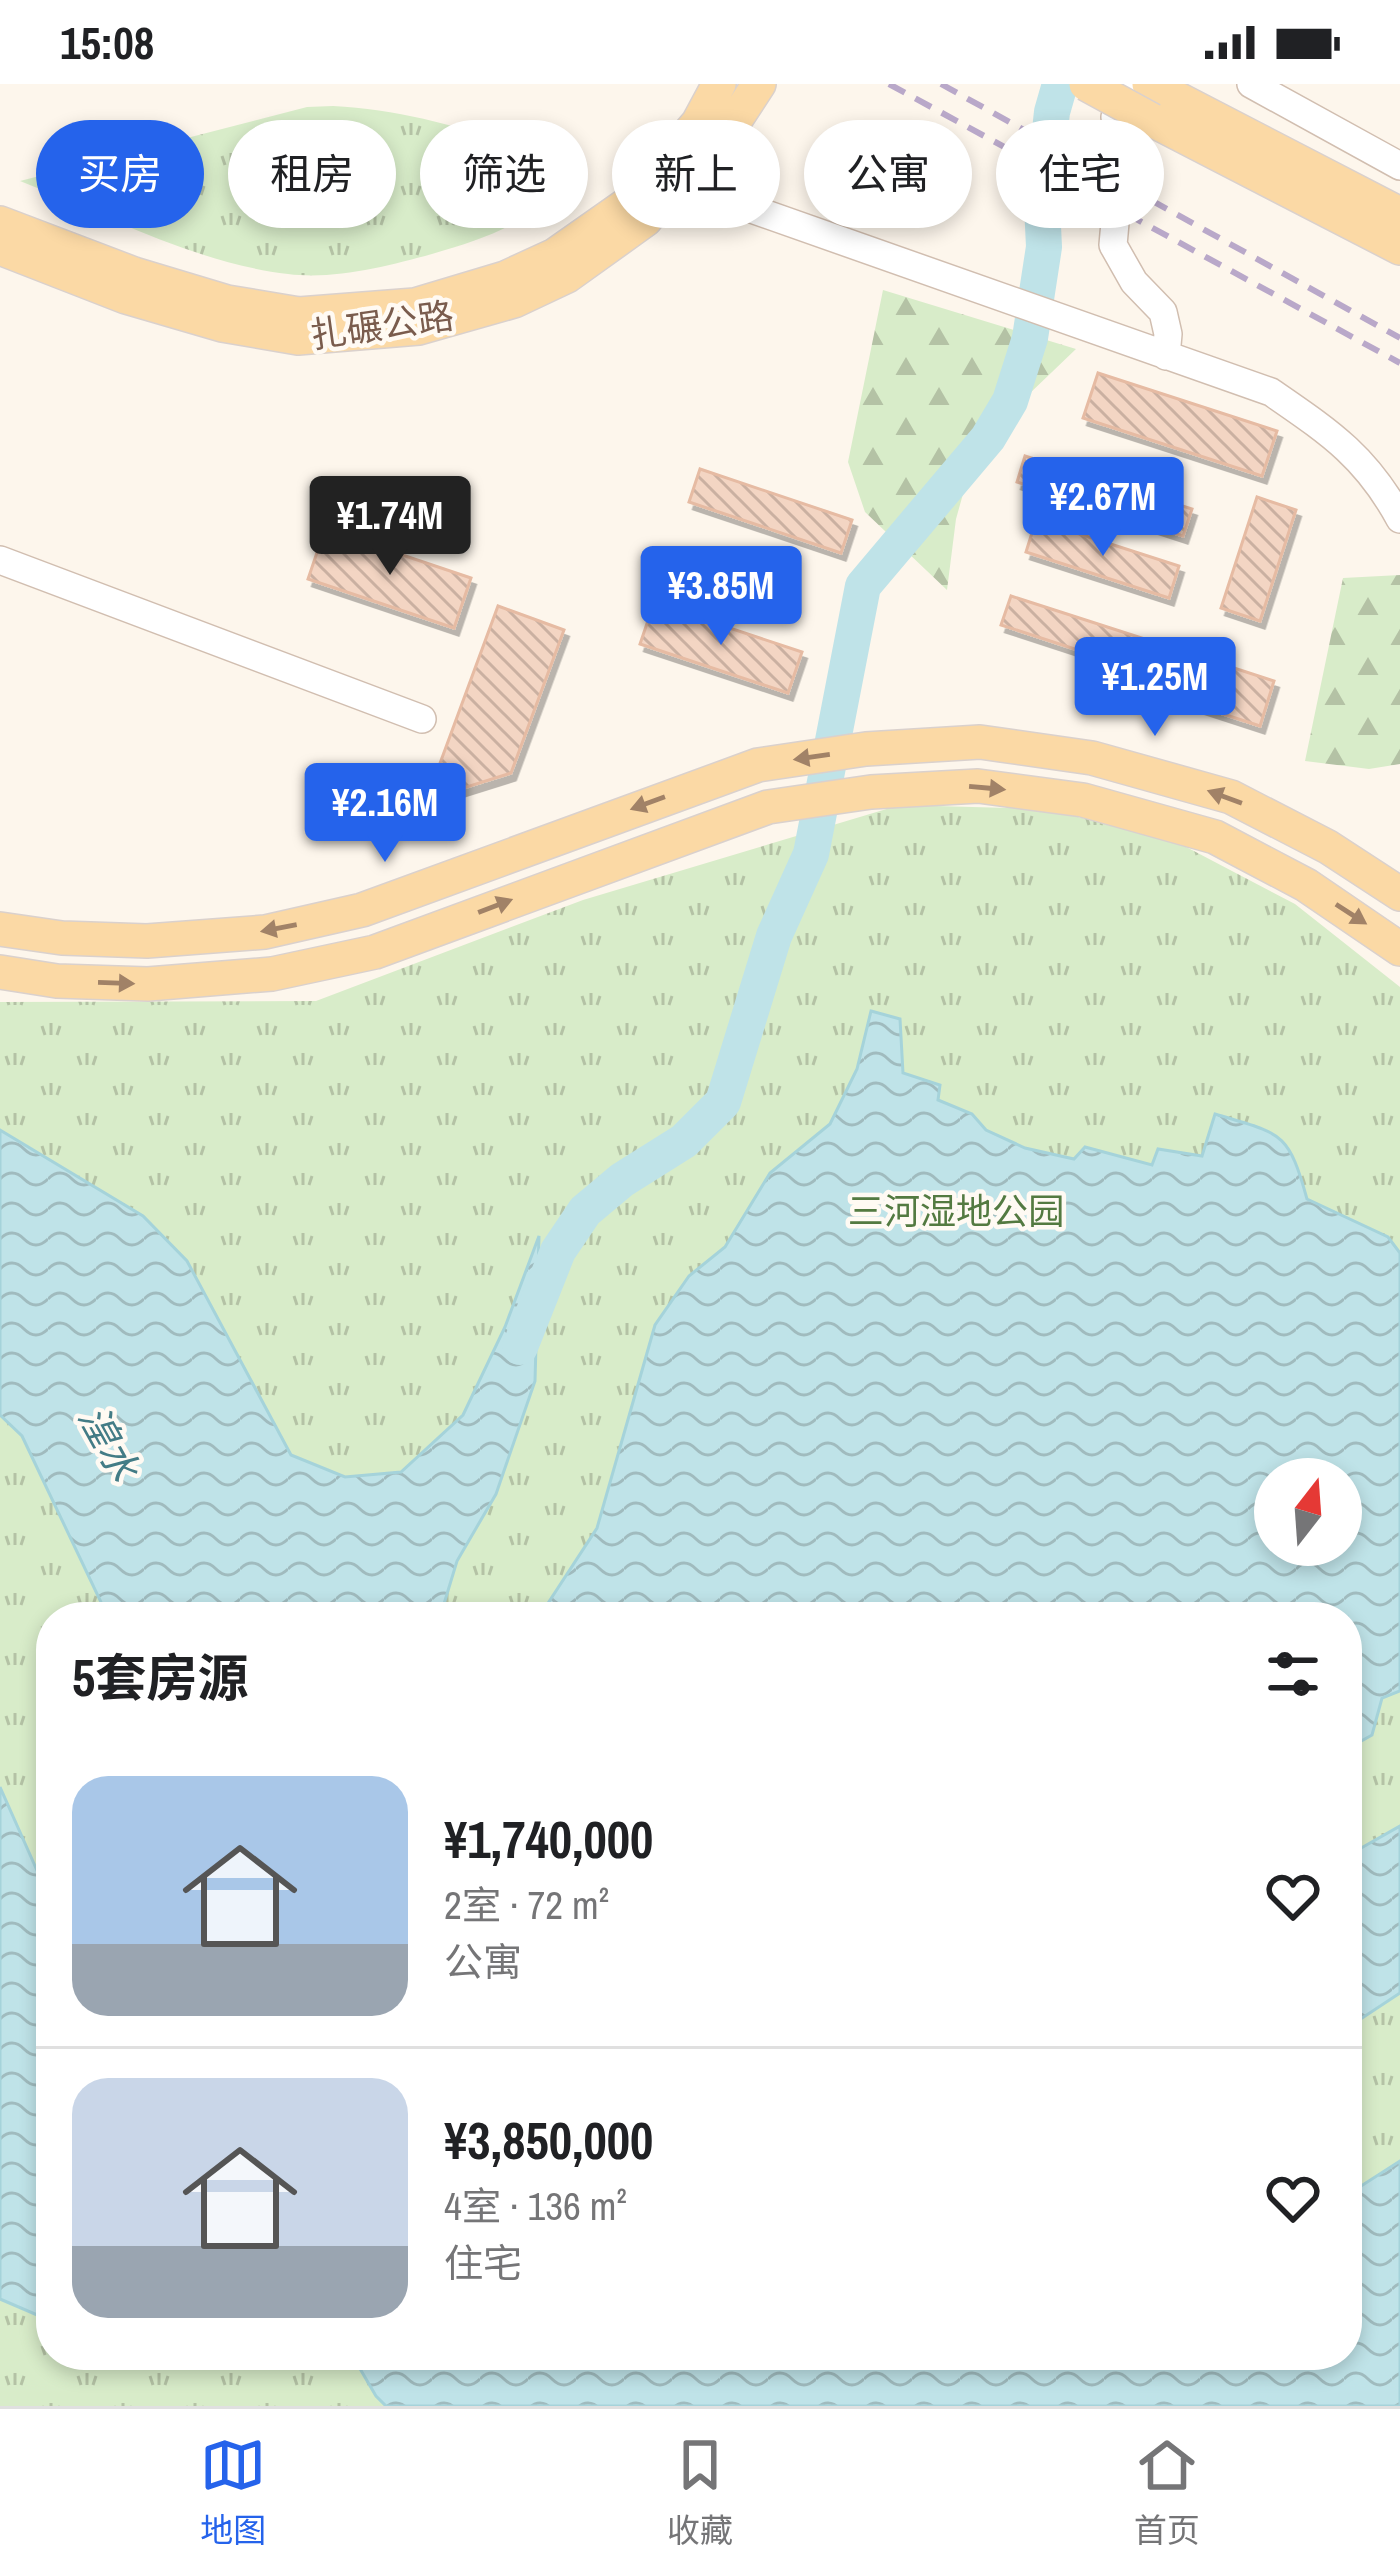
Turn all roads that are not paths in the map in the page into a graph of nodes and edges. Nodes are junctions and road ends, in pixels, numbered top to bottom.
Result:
1 (718, 84) edge
2 (759, 84) edge
3 (1086, 84) edge
4 (1125, 84) edge
5 (1251, 84) edge
6 (1159, 101) edge
7 (700, 120) edge
8 (735, 120) edge
9 (1400, 166) edge
10 (612, 214) edge
11 (1400, 214) edge
12 (780, 217) edge
13 (0, 223) edge
14 (634, 228) edge
15 (0, 248) edge
16 (1400, 248) edge
17 (1166, 356) junction
18 (1390, 471) edge
19 (1400, 519) edge
20 (0, 560) edge
21 (422, 719) dead end
22 (1400, 895) edge
23 (0, 928) edge
24 (1400, 949) edge
25 (0, 972) edge

1 - 7 main road, 扎碾公路
2 - 8 main road, 扎碾公路
3 - 6 main road, bridge
4 - 17 street
5 - 9 street
6 - 11 main road
6 - 16 main road
10 - 13 main road, 扎碾公路
12 - 17 street
14 - 15 main road, 扎碾公路
17 - 18 street
18 - 19 street
20 - 21 street
22 -> 23 main road
25 -> 24 main road

